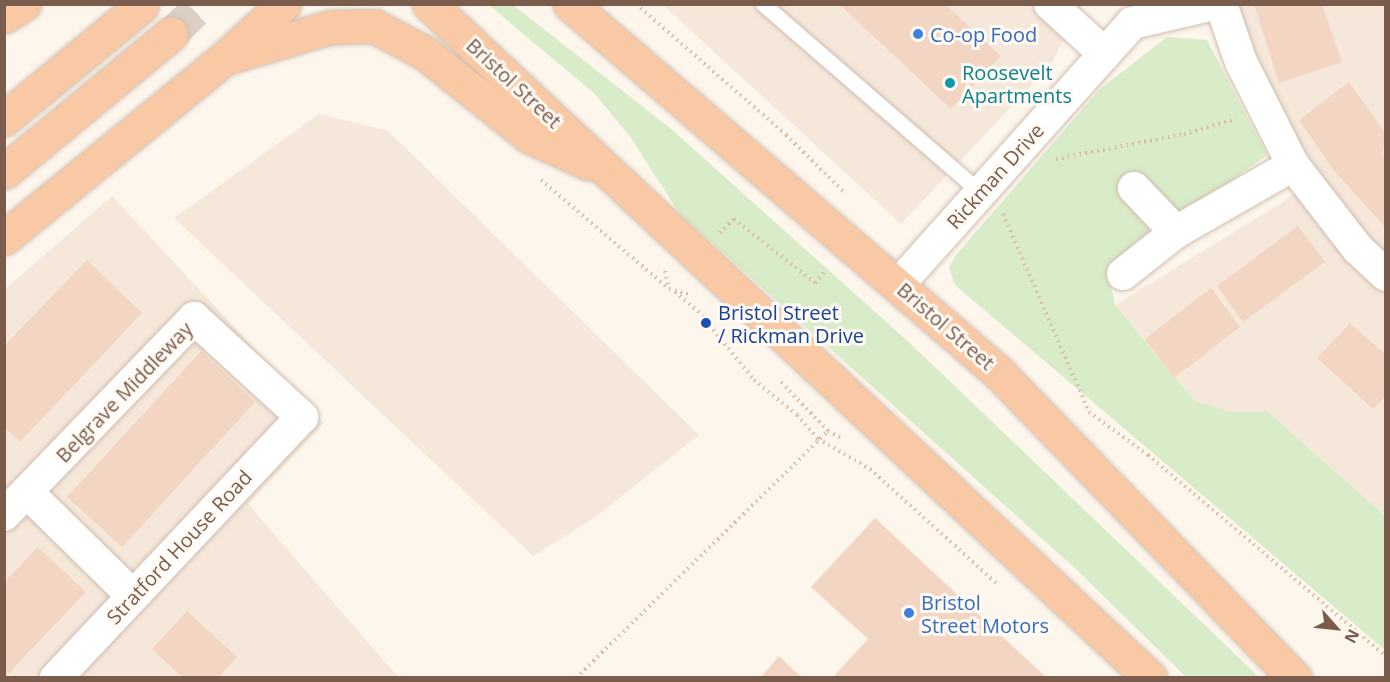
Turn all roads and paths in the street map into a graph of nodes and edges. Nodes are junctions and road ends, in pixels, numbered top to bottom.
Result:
1 (24, 4) edge
2 (284, 4) edge
3 (429, 4) edge
4 (570, 4) edge
5 (636, 4) edge
6 (763, 4) edge
7 (1050, 4) edge
8 (1214, 4) edge
9 (1221, 4) edge
10 (141, 6) dead end
11 (4, 16) edge
12 (171, 34) tunnel mouth
13 (1105, 54) junction
14 (225, 58) junction
15 (1264, 111) junction
16 (4, 119) edge
17 (1293, 165) junction
18 (4, 172) edge
19 (613, 175) junction
20 (991, 182) junction
21 (1134, 188) dead end
22 (853, 201) dead end
23 (1176, 232) junction
24 (4, 238) edge
25 (848, 242) junction
26 (698, 258) junction
27 (657, 261) dead end
28 (1123, 274) dead end
29 (1386, 275) edge
30 (898, 284) junction
31 (669, 289) junction
32 (302, 417) joint
33 (818, 439) junction
34 (27, 492) junction
35 (4, 515) edge
36 (1003, 589) dead end
37 (133, 596) junction
38 (1386, 657) edge
39 (56, 678) edge
40 (576, 678) edge
41 (1150, 678) edge
42 (1295, 678) edge

1 - 11 highway
2 - 14 highway
3 - 19 highway, Bristol Street
4 - 25 highway, Bristol Street
5 - 22 path
6 - 20 lane
7 - 13 street
8 - 13 street, Rickman Drive
9 - 15 street
10 - 16 highway
12 - 18 highway
13 - 20 street, Rickman Drive
14 - 19 highway
14 - 24 highway
15 - 17 street
15 - 20 path
17 - 23 street
17 - 29 street
19 - 26 highway, Bristol Street
20 - 30 street, Rickman Drive
20 - 38 path
21 - 23 street
23 - 28 street
25 - 26 path
25 - 30 highway, Bristol Street
26 - 31 path
26 - 41 highway, Bristol Street
27 - 31 path
30 - 42 highway, Bristol Street
31 - 33 path
32 - 34 street, Belgrave Middleway
32 - 37 street, Stratford House Road
33 - 36 path
33 - 40 path
34 - 35 street, Belgrave Middleway
34 - 37 street
37 - 39 street, Stratford House Road

